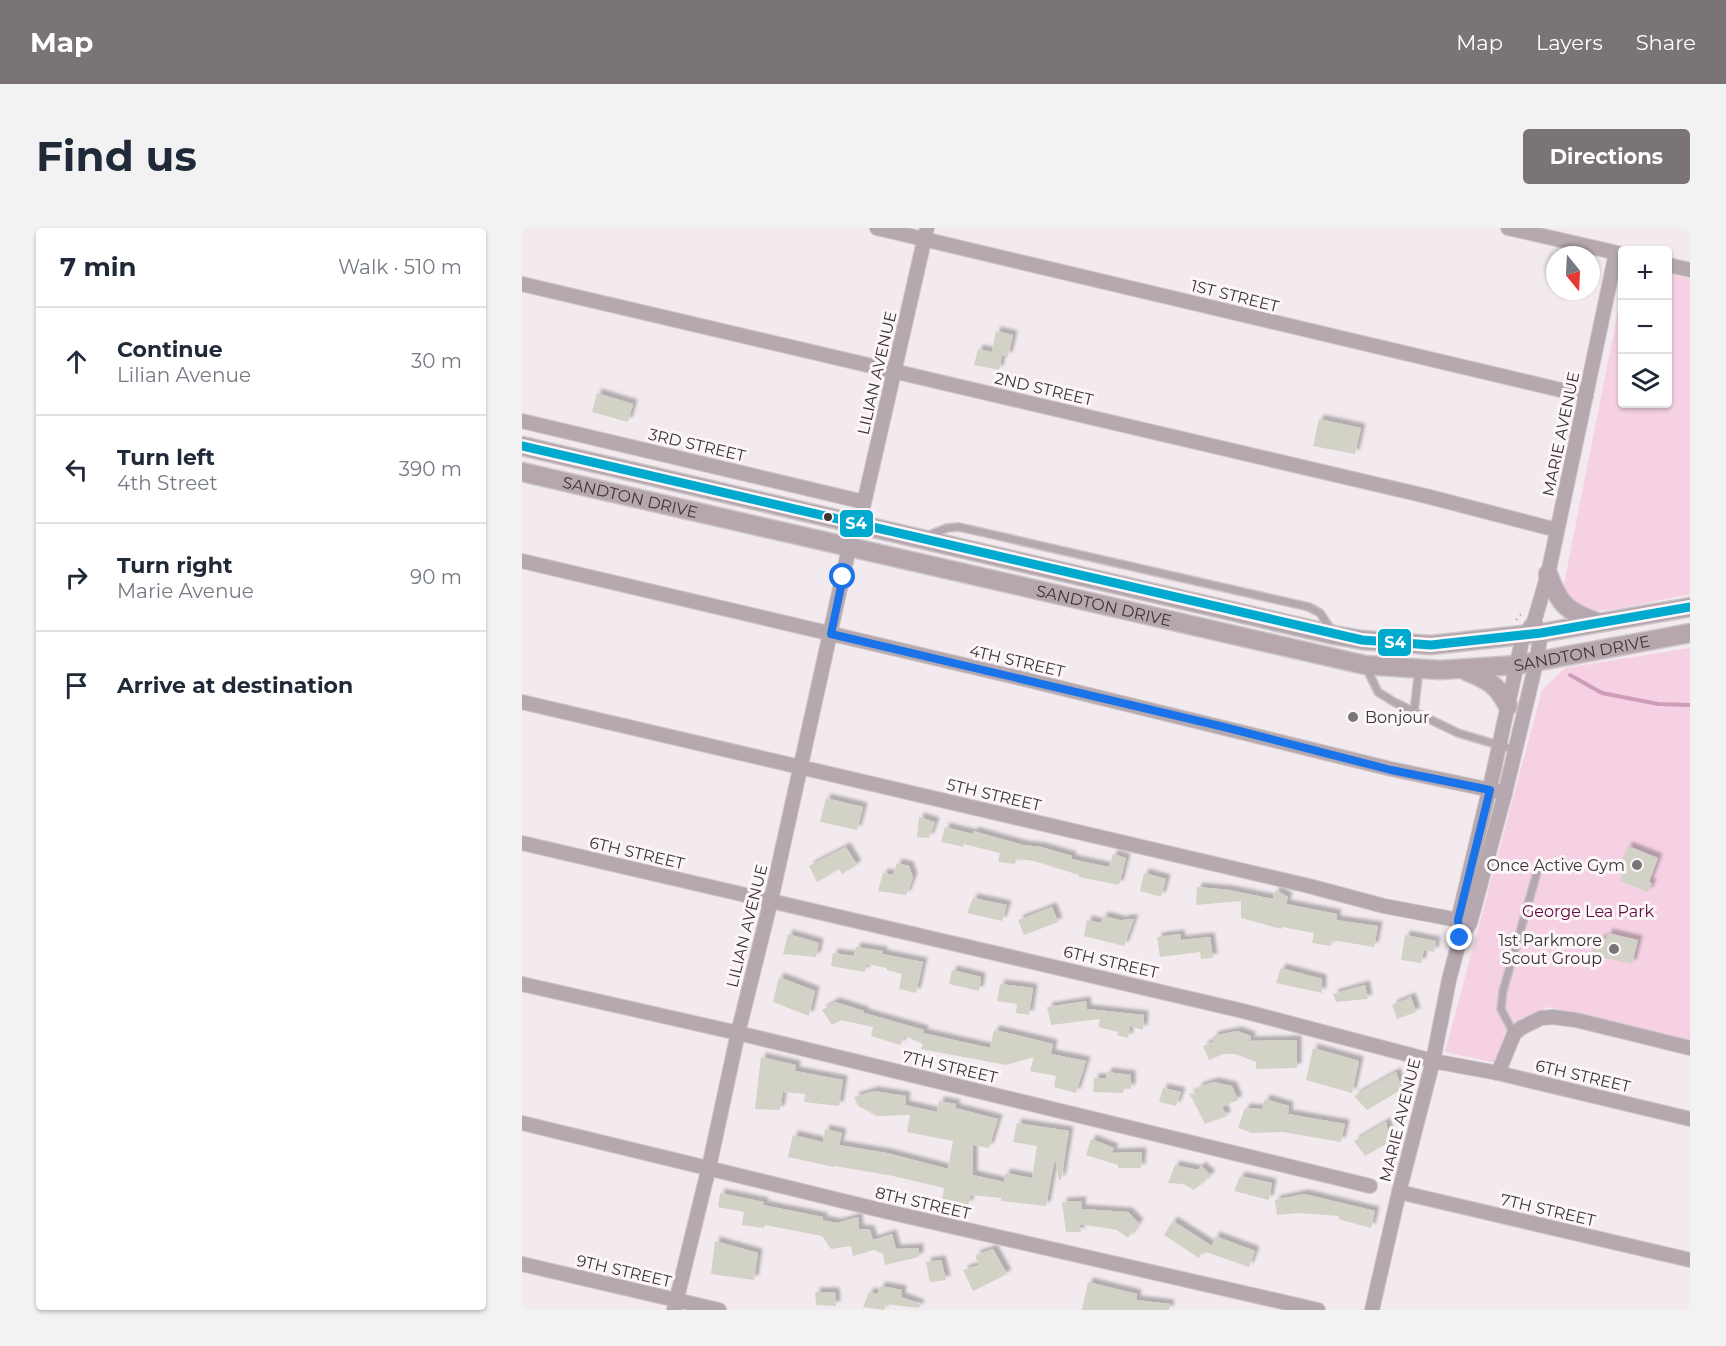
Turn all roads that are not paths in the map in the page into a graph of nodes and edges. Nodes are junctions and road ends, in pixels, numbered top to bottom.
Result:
1 (877, 228) edge
2 (1508, 228) edge
3 (925, 234) edge
4 (1618, 254) edge
5 (1618, 258) edge
6 (1672, 266) edge
7 (1690, 270) edge
8 (522, 284) edge
9 (895, 371) junction
10 (1586, 396) junction
11 (522, 421) edge
12 (522, 446) edge
13 (522, 472) edge
14 (864, 502) junction
15 (859, 525) junction
16 (1557, 530) junction
17 (849, 548) junction
18 (522, 561) edge
19 (1548, 574) junction
20 (1690, 607) edge
21 (1599, 623) junction
22 (1528, 628) junction
23 (1690, 633) edge
24 (831, 634) junction
25 (1536, 663) junction
26 (1365, 665) junction
27 (1517, 665) junction
28 (1419, 669) junction
29 (1462, 670) junction
30 (522, 702) edge
31 (1508, 706) junction
32 (1414, 712) junction
33 (1500, 746) junction
34 (1515, 750) junction
35 (801, 768) junction
36 (1490, 790) junction
37 (1505, 793) junction
38 (522, 843) edge
39 (1538, 869) dead end
40 (771, 900) junction
41 (1458, 920) junction
42 (1460, 938) junction
43 (522, 984) edge
44 (738, 1033) junction
45 (1514, 1034) junction
46 (1690, 1048) edge
47 (1433, 1061) junction
48 (1498, 1073) junction
49 (1690, 1119) edge
50 (522, 1123) edge
51 (709, 1167) junction
52 (1370, 1186) dead end
53 (1399, 1192) junction
54 (1690, 1260) edge
55 (522, 1264) edge
56 (675, 1305) edge
57 (719, 1310) edge
58 (1318, 1310) edge
59 (1372, 1310) edge

1 - 3 street, 1ST STREET
2 - 4 street
3 - 9 street, LILIAN AVENUE
3 - 10 street, 1ST STREET
5 - 10 street, MARIE AVENUE
6 - 7 street
8 - 9 street, 2ND STREET
9 - 14 street, LILIAN AVENUE
9 - 16 street, 2ND STREET
10 - 16 street, MARIE AVENUE
11 - 14 street, 3RD STREET
12 - 15 main road, SANDTON DRIVE
13 - 17 main road, SANDTON DRIVE
14 - 15 street, LILIAN AVENUE
15 - 22 main road, SANDTON DRIVE
16 - 19 street, MARIE AVENUE
17 - 24 street, LILIAN AVENUE
17 - 26 main road, SANDTON DRIVE
18 - 24 street, 4TH STREET
19 - 21 main road
19 - 22 street, MARIE AVENUE
20 - 21 main road, SANDTON DRIVE
21 - 22 main road, SANDTON DRIVE
22 - 25 street, MARIE AVENUE
22 - 27 street, MARIE AVENUE
23 - 25 main road, SANDTON DRIVE
24 - 35 street, LILIAN AVENUE
24 - 36 street, 4TH STREET
25 - 27 main road, SANDTON DRIVE
25 - 34 street, MARIE AVENUE
26 - 28 main road, SANDTON DRIVE
26 - 32 lane
27 - 29 main road, SANDTON DRIVE
27 - 31 street, MARIE AVENUE
28 - 29 main road, SANDTON DRIVE
28 - 32 lane
29 - 31 main road
30 - 35 street, 5TH STREET
31 - 33 street, MARIE AVENUE
32 - 33 lane
33 - 34 lane
33 - 36 street, MARIE AVENUE
34 - 37 street, MARIE AVENUE
35 - 40 street, LILIAN AVENUE
35 - 41 street, 5TH STREET
36 - 37 street, 4TH STREET
36 - 41 street, MARIE AVENUE
37 - 42 street, MARIE AVENUE
38 - 40 street, 6TH STREET
39 - 45 lane
40 - 44 street, LILIAN AVENUE
40 - 47 street, 6TH STREET
41 - 42 street, MARIE AVENUE
42 - 47 street, MARIE AVENUE
43 - 44 street, 7TH STREET
44 - 51 street, LILIAN AVENUE
44 - 52 street, 7TH STREET
45 - 46 street
45 - 48 street
47 - 48 street, 6TH STREET
47 - 53 street, MARIE AVENUE
48 - 49 street, 6TH STREET
50 - 51 street, 8TH STREET
51 - 56 street, LILIAN AVENUE
51 - 58 street, 8TH STREET
53 - 54 street, 7TH STREET
53 - 59 street, MARIE AVENUE
55 - 56 street, 9TH STREET
56 - 57 street, 9TH STREET

